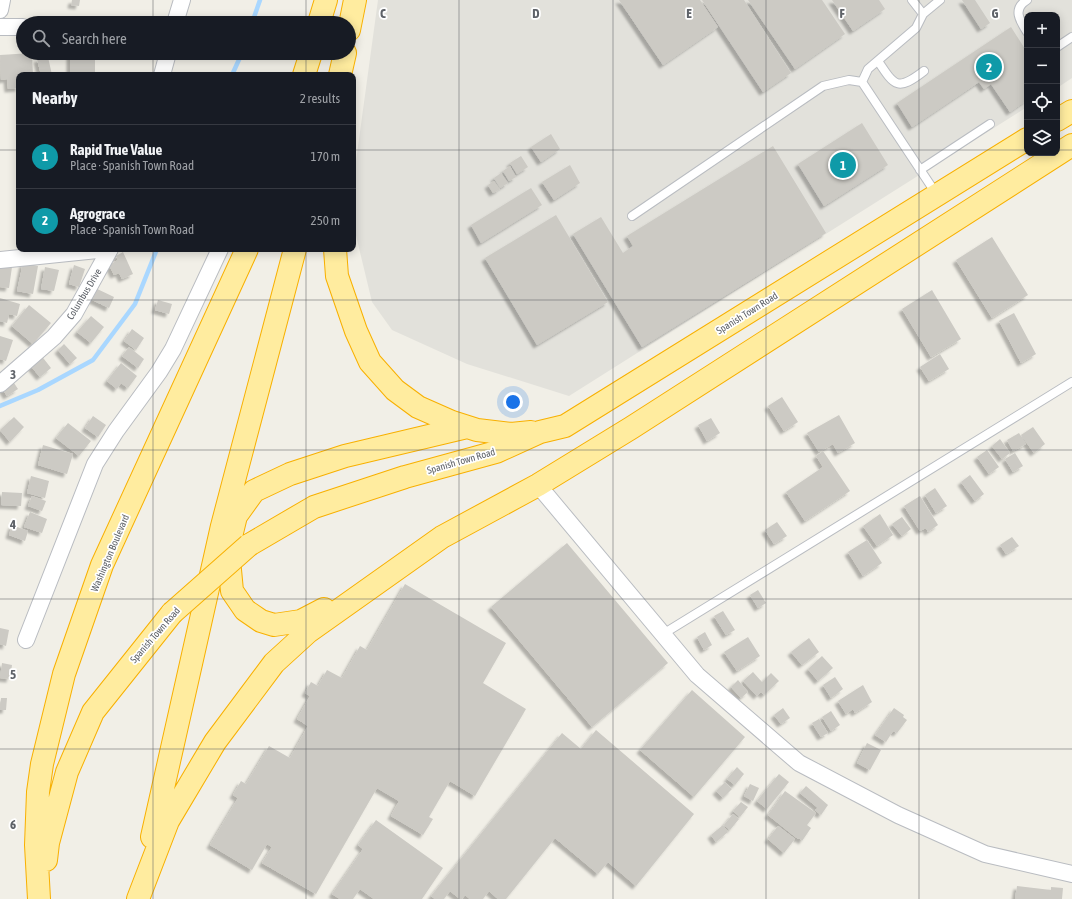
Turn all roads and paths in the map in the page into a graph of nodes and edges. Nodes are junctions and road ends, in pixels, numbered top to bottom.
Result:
1 (2, 0) edge
2 (182, 0) edge
3 (326, 0) edge
4 (355, 0) edge
5 (912, 0) edge
6 (940, 0) edge
7 (1027, 0) edge
8 (0, 10) edge
9 (923, 14) junction
10 (177, 16) edge
11 (321, 16) edge
12 (352, 16) edge
13 (0, 27) edge
14 (16, 27) edge
15 (1024, 27) edge
16 (1072, 37) edge
17 (1060, 45) edge
18 (166, 60) edge
19 (309, 60) edge
20 (343, 60) edge
21 (878, 61) junction
22 (924, 71) dead end
23 (163, 72) edge
24 (305, 72) edge
25 (341, 72) edge
26 (862, 82) junction
27 (1072, 111) edge
28 (1060, 118) edge
29 (990, 124) dead end
30 (1024, 141) edge
31 (1072, 145) edge
32 (920, 170) junction
33 (945, 191) junction
34 (966, 212) junction
35 (632, 216) dead end
36 (77, 252) edge
37 (108, 252) edge
38 (219, 252) edge
39 (246, 252) edge
40 (293, 252) edge
41 (335, 252) edge
42 (0, 260) edge
43 (1072, 382) edge
44 (0, 384) edge
45 (467, 427) junction
46 (540, 432) junction
47 (538, 485) junction
48 (374, 585) junction
49 (663, 634) junction
50 (26, 640) dead end
51 (1072, 874) edge
52 (41, 899) edge
53 (138, 899) edge

1 - 8 street
2 - 10 street
3 - 11 highway
4 - 12 highway
5 - 9 lane
6 - 9 lane
7 - 15 lane
9 - 21 lane
13 - 14 street
16 - 17 lane
18 - 23 street
19 - 24 highway
20 - 25 highway
21 - 22 lane
21 - 26 lane
26 - 32 lane
26 - 35 lane
27 - 28 highway
29 - 32 lane
30 - 33 highway, Spanish Town Road
31 - 34 highway
32 - 33 lane
33 - 34 highway
33 - 46 highway, Spanish Town Road
34 - 47 highway
36 - 42 street
37 - 44 street, Columbus Drive
38 - 50 street
39 - 52 highway, Washington Boulevard
40 - 53 highway
41 - 45 highway
43 - 49 lane
45 - 46 highway
45 - 48 highway
46 - 52 highway, Spanish Town Road, bridge
47 - 48 highway
47 - 49 street
48 - 53 highway
49 - 51 street

